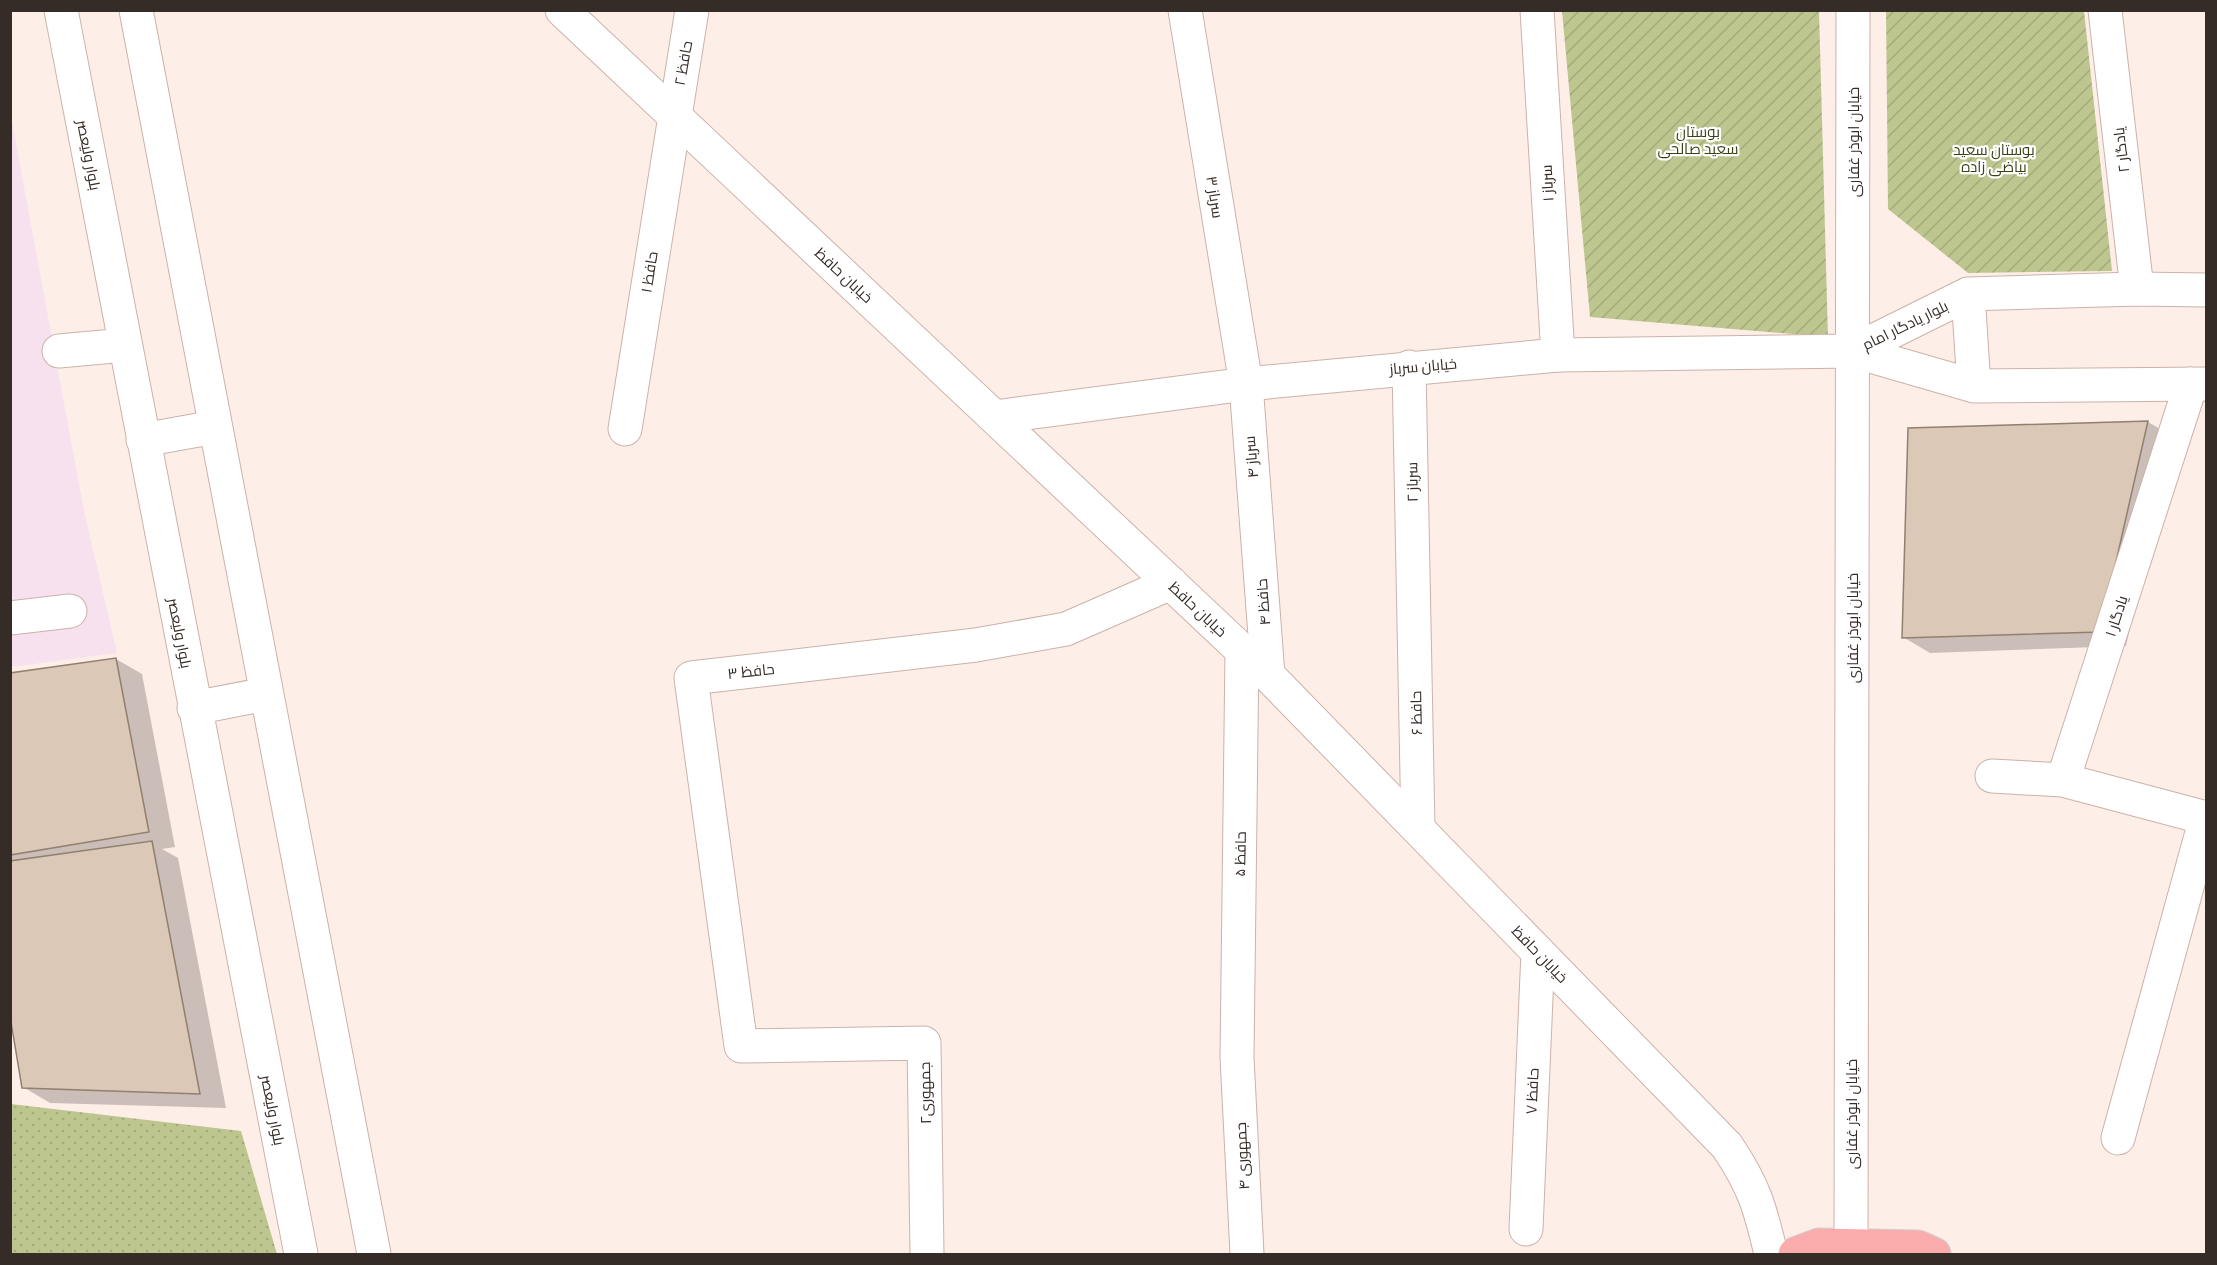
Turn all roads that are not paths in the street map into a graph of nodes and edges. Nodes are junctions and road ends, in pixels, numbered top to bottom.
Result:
1 (61, 10) edge
2 (136, 10) edge
3 (562, 10) edge
4 (692, 10) edge
5 (1185, 10) edge
6 (1536, 10) edge
7 (1852, 10) edge
8 (2105, 10) edge
9 (674, 115) junction
10 (2138, 289) junction
11 (2206, 290) edge
12 (1968, 294) junction
13 (125, 345) junction
14 (59, 351) dead end
15 (1853, 351) junction
16 (1557, 355) junction
17 (1409, 367) junction
18 (1246, 384) junction
19 (2199, 384) edge
20 (1974, 386) junction
21 (995, 417) junction
22 (215, 427) junction
23 (625, 429) dead end
24 (143, 440) junction
25 (1257, 530) joint
26 (1171, 583) junction
27 (1414, 597) joint
28 (70, 611) dead end
29 (10, 618) edge
30 (1242, 651) junction
31 (1268, 675) junction
32 (266, 694) junction
33 (194, 708) junction
34 (1992, 776) dead end
35 (2063, 780) junction
36 (2206, 818) edge
37 (1418, 828) junction
38 (1538, 952) junction
39 (741, 1046) joint
40 (1237, 1057) joint
41 (2118, 1138) dead end
42 (1526, 1228) dead end
43 (1851, 1246) junction
44 (302, 1254) edge
45 (374, 1254) edge
46 (927, 1254) edge
47 (1247, 1254) edge
48 (1771, 1254) edge
49 (1795, 1254) edge
50 (1934, 1254) edge

1 - 13 street, بلوار ولیعصر
2 - 22 street
3 - 9 street, خیابان حافظ
4 - 9 street, حافظ ۲
5 - 18 street, سرباز ۳
6 - 16 street, سرباز ۱
7 - 15 street, خیابان ابوذر غفاری
8 - 10 street, یادگار ۲
9 - 21 street, خیابان حافظ
9 - 23 street, حافظ ۱
10 - 11 street, بلوار یادگار امام
10 - 12 street, بلوار یادگار امام
12 - 15 street, بلوار یادگار امام
12 - 20 street
13 - 14 street
13 - 24 street, بلوار ولیعصر
15 - 16 street, خیابان سرباز
15 - 20 street, بلوار یادگار امام
15 - 43 street, خیابان ابوذر غفاری
16 - 17 street, خیابان سرباز
17 - 18 street, خیابان سرباز
17 - 27 street, سرباز ۲
18 - 21 street, خیابان سرباز
18 - 25 street, سرباز ۴
19 - 20 street, بلوار یادگار امام
19 - 35 street, یادگار ۱
21 - 26 street, خیابان حافظ
22 - 24 street
22 - 32 street
24 - 33 street, بلوار ولیعصر
25 - 31 street, حافظ ۴
26 - 30 street, خیابان حافظ
26 - 39 street, حافظ ۳
27 - 37 street, حافظ ۶
28 - 29 street
30 - 31 street, خیابان حافظ
30 - 40 street, حافظ ۵
31 - 37 street, خیابان حافظ
32 - 33 street
32 - 45 street
33 - 44 street, بلوار ولیعصر
34 - 35 street
35 - 36 street
36 - 41 street
37 - 38 street, خیابان حافظ
38 - 42 street, حافظ ۷
38 - 48 street, خیابان حافظ
39 - 46 street, جمهوری۲
40 - 47 street, جمهوری ۴
43 - 49 main road
43 - 50 main road

